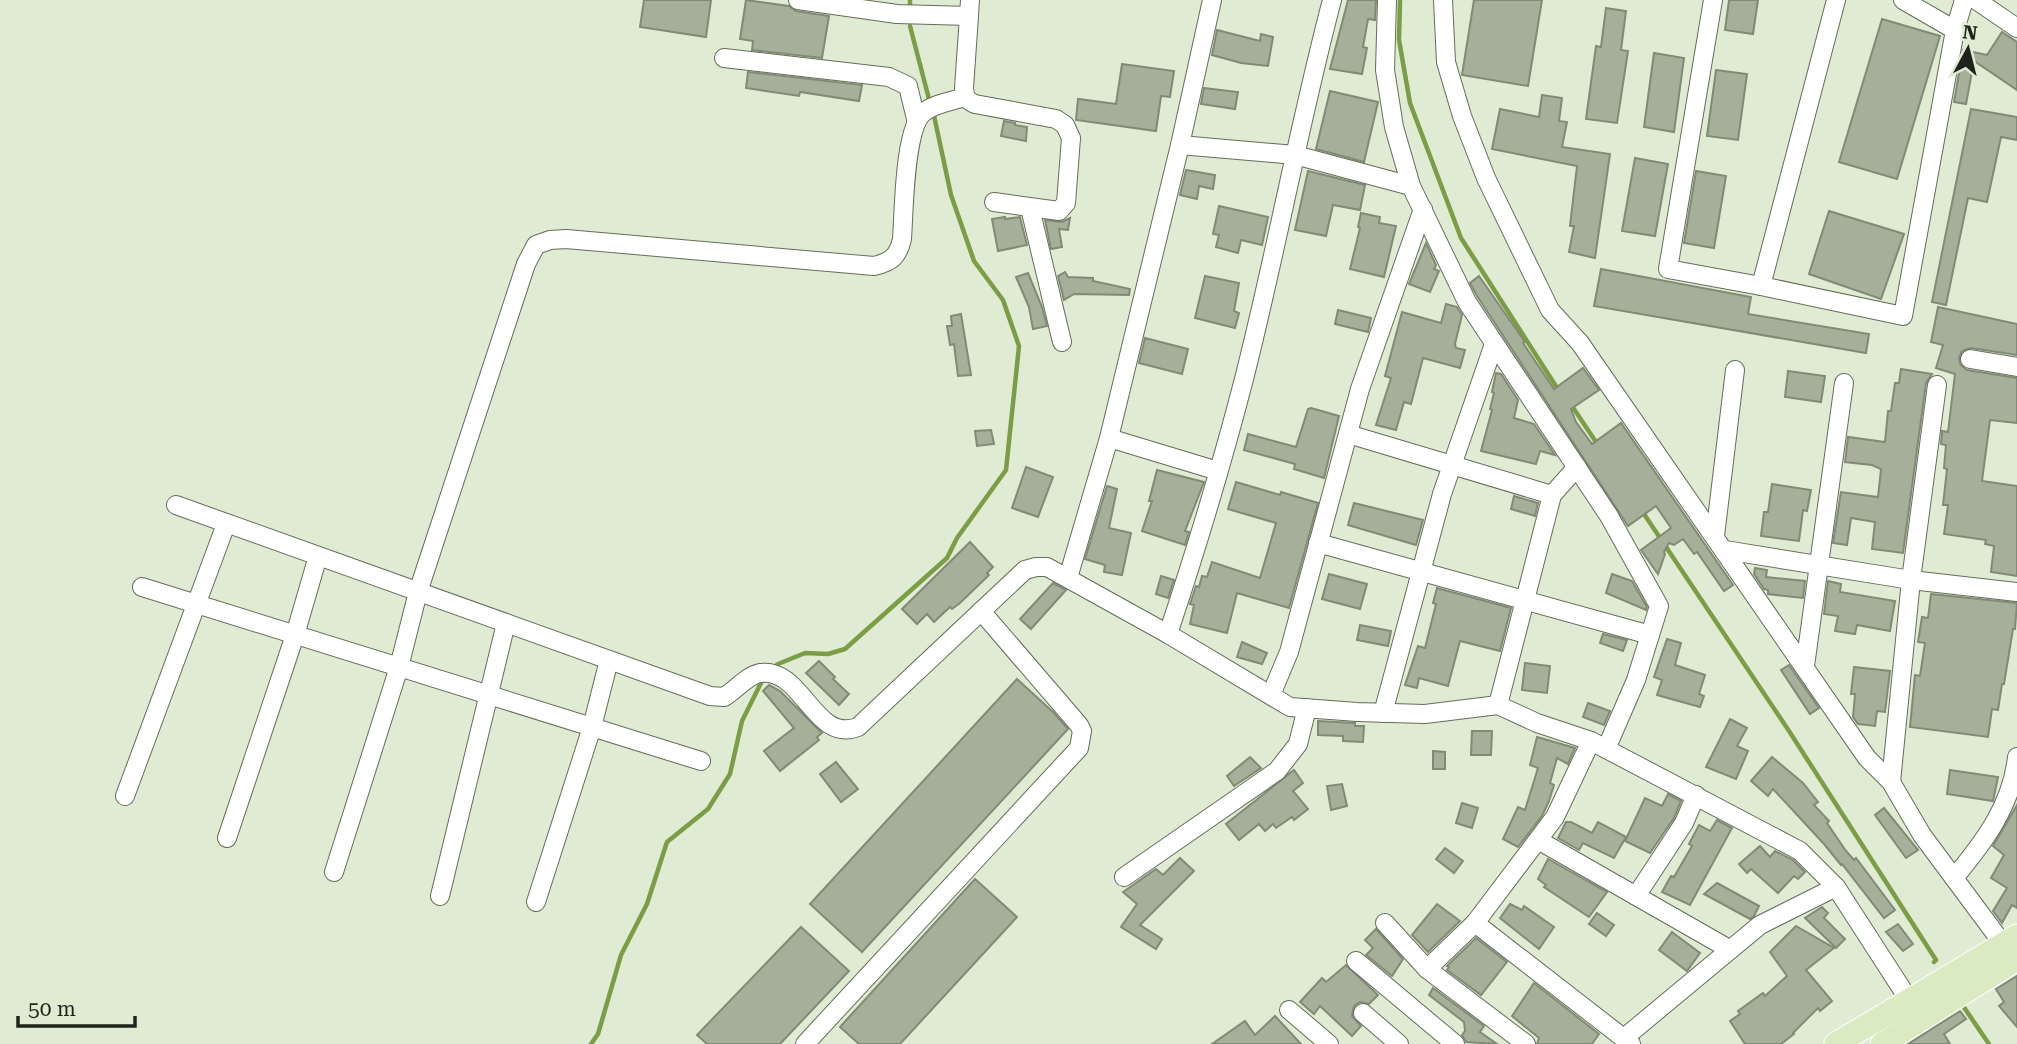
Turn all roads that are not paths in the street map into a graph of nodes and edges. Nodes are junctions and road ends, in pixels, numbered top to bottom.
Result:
1 (798, 0) edge
2 (1212, 0) edge
3 (1332, 0) edge
4 (1387, 0) edge
5 (1443, 0) edge
6 (1713, 0) edge
7 (1836, 0) edge
8 (1903, 0) edge
9 (1964, 0) edge
10 (1976, 0) edge
11 (969, 8) edge
12 (2017, 28) edge
13 (1955, 30) junction
14 (724, 58) dead end
15 (965, 97) junction
16 (920, 115) junction
17 (1180, 145) junction
18 (1296, 155) junction
19 (1411, 186) junction
20 (994, 202) dead end
21 (1030, 208) junction
22 (1423, 209) junction
23 (1760, 286) junction
24 (1062, 342) dead end
25 (1494, 344) junction
26 (1970, 359) dead end
27 (2017, 367) edge
28 (1735, 370) dead end
29 (1844, 383) dead end
30 (1937, 385) dead end
31 (1348, 434) junction
32 (1109, 438) junction
33 (1452, 465) junction
34 (1577, 467) junction
35 (1218, 471) junction
36 (1552, 495) junction
37 (176, 505) dead end
38 (226, 523) junction
39 (1318, 542) junction
40 (1720, 543) junction
41 (318, 556) junction
42 (1819, 565) junction
43 (1420, 571) junction
44 (1068, 578) junction
45 (1911, 580) junction
46 (142, 587) dead end
47 (418, 592) junction
48 (2017, 592) edge
49 (1525, 600) junction
50 (198, 604) junction
51 (981, 611) junction
52 (506, 624) junction
53 (1168, 634) junction
54 (295, 635) junction
55 (1650, 635) junction
56 (609, 660) junction
57 (1805, 666) junction
58 (399, 667) junction
59 (488, 695) junction
60 (1271, 695) junction
61 (1498, 705) junction
62 (1307, 708) junction
63 (1383, 713) junction
64 (592, 727) junction
65 (1599, 745) junction
66 (2017, 757) edge
67 (701, 761) dead end
68 (1891, 782) junction
69 (1696, 795) junction
70 (125, 796) dead end
71 (227, 838) dead end
72 (1538, 840) junction
73 (334, 872) dead end
74 (1125, 877) dead end
75 (1954, 878) junction
76 (1836, 887) junction
77 (440, 896) dead end
78 (1636, 896) junction
79 (536, 902) dead end
80 (1385, 923) dead end
81 (1475, 923) junction
82 (2012, 946) edge
83 (1730, 949) junction
84 (1356, 961) dead end
85 (1427, 969) junction
86 (1289, 1010) dead end
87 (1363, 1013) dead end
88 (1903, 1022) edge
89 (1628, 1041) edge
90 (805, 1044) edge
91 (1329, 1044) edge
92 (1399, 1044) edge
93 (1455, 1044) edge
94 (1526, 1044) edge
95 (1836, 1044) edge
96 (1882, 1044) edge

1 - 11 street
2 - 17 street
3 - 18 street
4 - 19 street
5 - 40 street
6 - 23 street
7 - 23 street
8 - 13 street
9 - 13 street
10 - 12 street
11 - 15 street
13 - 23 street
14 - 16 street
15 - 16 street
15 - 21 street
16 - 47 street
17 - 18 street
17 - 32 street
18 - 19 street
18 - 35 street
19 - 22 street
20 - 21 street
21 - 24 street
22 - 25 street
22 - 31 street
25 - 33 street
25 - 34 street
26 - 27 street
28 - 40 street
29 - 42 street
30 - 45 street
31 - 33 street
31 - 39 street
32 - 35 street
32 - 44 street
33 - 36 street
33 - 43 street
34 - 36 street
34 - 55 street
35 - 53 street
36 - 49 street
37 - 38 street
38 - 41 street
38 - 50 street
39 - 43 street
39 - 60 street
40 - 42 street
40 - 57 street
41 - 47 street
41 - 54 street
42 - 45 street
42 - 57 street
43 - 49 street
43 - 63 street
44 - 51 street
44 - 53 street
45 - 48 street
45 - 68 street
46 - 50 street
47 - 52 street
47 - 58 street
49 - 55 street
49 - 61 street
50 - 54 street
50 - 70 street
51 - 56 street
51 - 90 street
52 - 56 street
52 - 59 street
53 - 60 street
54 - 58 street
54 - 71 street
55 - 65 street
56 - 64 street
57 - 68 street
58 - 59 street
58 - 73 street
59 - 64 street
59 - 77 street
60 - 62 street
61 - 63 street
61 - 65 street
62 - 63 street
62 - 74 street
64 - 67 street
64 - 79 street
65 - 69 street
65 - 72 street
66 - 75 street
68 - 75 street
69 - 76 street
69 - 78 street
72 - 78 street
72 - 81 street
75 - 82 street
76 - 83 street
76 - 88 street
78 - 83 street
80 - 85 street
81 - 85 street
81 - 89 street
82 - 88 main road
82 - 88 main road
83 - 89 street
84 - 93 street
85 - 94 street
86 - 91 street
87 - 92 street
88 - 95 main road
88 - 96 main road

